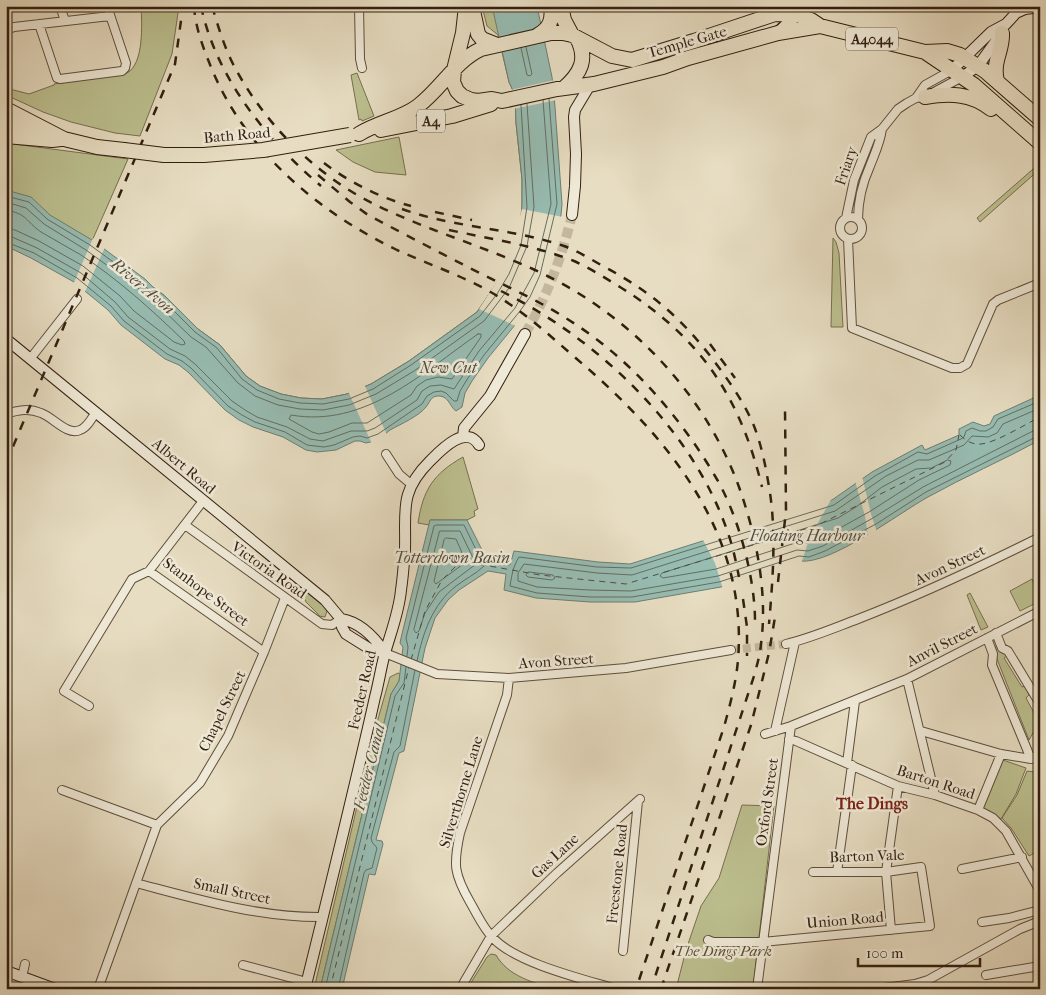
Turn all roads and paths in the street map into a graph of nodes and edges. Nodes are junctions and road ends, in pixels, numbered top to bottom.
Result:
1 (60, 6) edge
2 (107, 6) edge
3 (360, 6) edge
4 (466, 6) edge
5 (472, 6) edge
6 (551, 6) edge
7 (561, 6) edge
8 (1040, 7) edge
9 (791, 10) edge
10 (110, 16) junction
11 (65, 21) junction
12 (39, 24) junction
13 (820, 26) junction
14 (552, 27) junction
15 (1004, 28) junction
16 (6, 30) edge
17 (778, 33) junction
18 (574, 37) junction
19 (492, 45) junction
20 (925, 52) junction
21 (470, 54) junction
22 (965, 58) junction
23 (978, 66) junction
24 (362, 68) dead end
25 (454, 70) junction
26 (957, 73) junction
27 (997, 81) junction
28 (590, 84) junction
29 (560, 88) junction
30 (920, 97) junction
31 (6, 100) edge
32 (486, 100) junction
33 (503, 101) junction
34 (6, 109) edge
35 (1010, 116) junction
36 (1040, 119) edge
37 (6, 124) edge
38 (38, 126) junction
39 (882, 129) junction
40 (60, 134) junction
41 (355, 135) junction
42 (6, 136) edge
43 (1040, 143) edge
44 (572, 215) tunnel mouth
45 (846, 218) junction
46 (858, 219) junction
47 (848, 239) junction
48 (1040, 283) edge
49 (77, 300) dead end
50 (525, 334) tunnel mouth
51 (6, 339) edge
52 (30, 359) junction
53 (96, 412) junction
54 (6, 414) edge
55 (463, 437) junction
56 (479, 445) dead end
57 (386, 454) dead end
58 (412, 485) junction
59 (203, 501) junction
60 (185, 526) junction
61 (1040, 537) edge
62 (149, 572) junction
63 (285, 598) junction
64 (1040, 611) edge
65 (340, 619) junction
66 (996, 633) junction
67 (987, 638) junction
68 (795, 642) junction
69 (786, 644) tunnel mouth
70 (731, 650) tunnel mouth
71 (264, 652) junction
72 (385, 653) junction
73 (509, 678) junction
74 (907, 678) junction
75 (855, 701) junction
76 (1040, 704) edge
77 (89, 706) dead end
78 (791, 726) junction
79 (775, 731) junction
80 (920, 732) junction
81 (766, 734) dead end
82 (789, 739) junction
83 (1001, 754) junction
84 (1040, 754) edge
85 (1031, 759) junction
86 (850, 764) junction
87 (898, 786) junction
88 (62, 790) dead end
89 (935, 795) junction
90 (639, 800) joint
91 (978, 810) junction
92 (157, 825) junction
93 (1022, 857) junction
94 (962, 869) dead end
95 (813, 872) dead end
96 (837, 872) junction
97 (886, 872) junction
98 (136, 883) junction
99 (1040, 891) edge
100 (1040, 910) edge
101 (323, 917) junction
102 (1040, 921) edge
103 (982, 922) dead end
104 (930, 926) joint
105 (891, 930) junction
106 (491, 936) junction
107 (708, 940) dead end
108 (762, 942) junction
109 (623, 951) dead end
110 (25, 964) dead end
111 (243, 965) dead end
112 (1040, 966) edge
113 (6, 971) edge
114 (986, 975) dead end
115 (22, 977) junction
116 (306, 985) edge
117 (36, 986) edge
118 (54, 989) edge
119 (98, 989) edge
120 (460, 989) edge
121 (616, 989) edge
122 (757, 989) edge
123 (876, 989) edge

1 - 11 street
2 - 10 street
3 - 24 street
4 - 25 highway
5 - 19 highway
6 - 14 highway
7 - 18 highway
8 - 15 street
9 - 13 highway, Temple Gate / A4044
9 - 17 main road
9 - 18 highway, A4
10 - 11 street
10 - 12 street
11 - 12 street
12 - 16 street
13 - 17 highway, Temple Gate / A4044
13 - 20 highway, Temple Gate / A4044
14 - 18 highway, A4
14 - 19 highway, A4
15 - 22 street
15 - 23 street
15 - 27 highway
17 - 28 highway, Temple Gate / A4
18 - 29 highway
19 - 21 highway, A4
20 - 22 highway, Temple Gate / A4044
20 - 26 highway, Temple Gate / A4044
21 - 25 highway, Bath Road / A4
21 - 32 highway
22 - 23 highway, A4044
22 - 26 street
23 - 26 street
23 - 27 highway, A4044
25 - 32 highway, A4
25 - 41 highway, Bath Road / A4
26 - 30 street, Friary
26 - 30 street, Friary
26 - 35 highway, A4044
27 - 36 highway, A4044
28 - 29 highway, Temple Gate / A4
28 - 44 street
29 - 33 highway, A4
30 - 35 highway
30 - 39 street, Friary
31 - 40 highway
32 - 33 highway, A4
33 - 41 highway, Bath Road / A4
34 - 38 highway
35 - 43 highway, A4044
37 - 38 highway, Bath Road / A4
38 - 40 highway, Bath Road / A4
39 - 45 street, Friary
39 - 46 street, Friary
40 - 41 highway, Bath Road / A4, bridge
40 - 42 highway, Bath Road / A4
45 - 46 street
45 - 47 street, Friary
46 - 47 street, Friary
47 - 48 street, Friary
49 - 52 street
50 - 55 street
51 - 52 street, Albert Road
52 - 53 street, Albert Road
53 - 54 street
53 - 59 street, Albert Road
55 - 56 street
55 - 58 street, Feeder Road
57 - 58 street
58 - 72 street, Feeder Road
59 - 60 street, Stanhope Street
59 - 65 street, Albert Road
60 - 62 street, Stanhope Street
60 - 63 street, Victoria Road
61 - 68 street, Avon Street
62 - 71 street, Stanhope Street
62 - 77 street
63 - 65 street, Victoria Road
63 - 71 street, Chapel Street
64 - 66 street, Anvil Street
65 - 72 street, Albert Road
66 - 67 street, Anvil Street
66 - 76 street
67 - 74 street, Anvil Street
67 - 85 street
68 - 69 street, Avon Street
68 - 79 street
70 - 73 street, Avon Street
71 - 92 street, Chapel Street
72 - 73 street, Avon Street
72 - 101 street, Feeder Road
73 - 106 street, Silverthorne Lane
74 - 75 street, Anvil Street
74 - 80 street
75 - 78 street, Anvil Street
75 - 86 street
78 - 79 street
78 - 82 street, Oxford Street
79 - 81 street
80 - 83 street
80 - 89 street
82 - 86 street, Barton Road
82 - 108 street, Oxford Street
83 - 85 street
83 - 91 street
84 - 85 street
86 - 87 street, Barton Road
86 - 96 street
87 - 89 street, Barton Road
87 - 97 street
88 - 92 street
89 - 91 street, Barton Road
90 - 106 street, Gas Lane
90 - 109 street, Freestone Road
91 - 93 street, Barton Road
92 - 98 street, Chapel Street
93 - 94 street
93 - 99 street, Barton Road
95 - 96 street, Barton Vale
96 - 97 street, Barton Vale
97 - 104 street, Barton Vale
97 - 105 street
98 - 101 street, Small Street
98 - 119 street, Chapel Street
100 - 103 street
101 - 116 street, Feeder Road
102 - 123 street
104 - 105 street, Union Road
105 - 108 street, Union Road
106 - 120 street
106 - 121 street, Silverthorne Lane
107 - 108 street
108 - 122 street, Oxford Street
110 - 115 street
111 - 116 street
112 - 114 street
113 - 115 street
115 - 117 street
117 - 118 street

